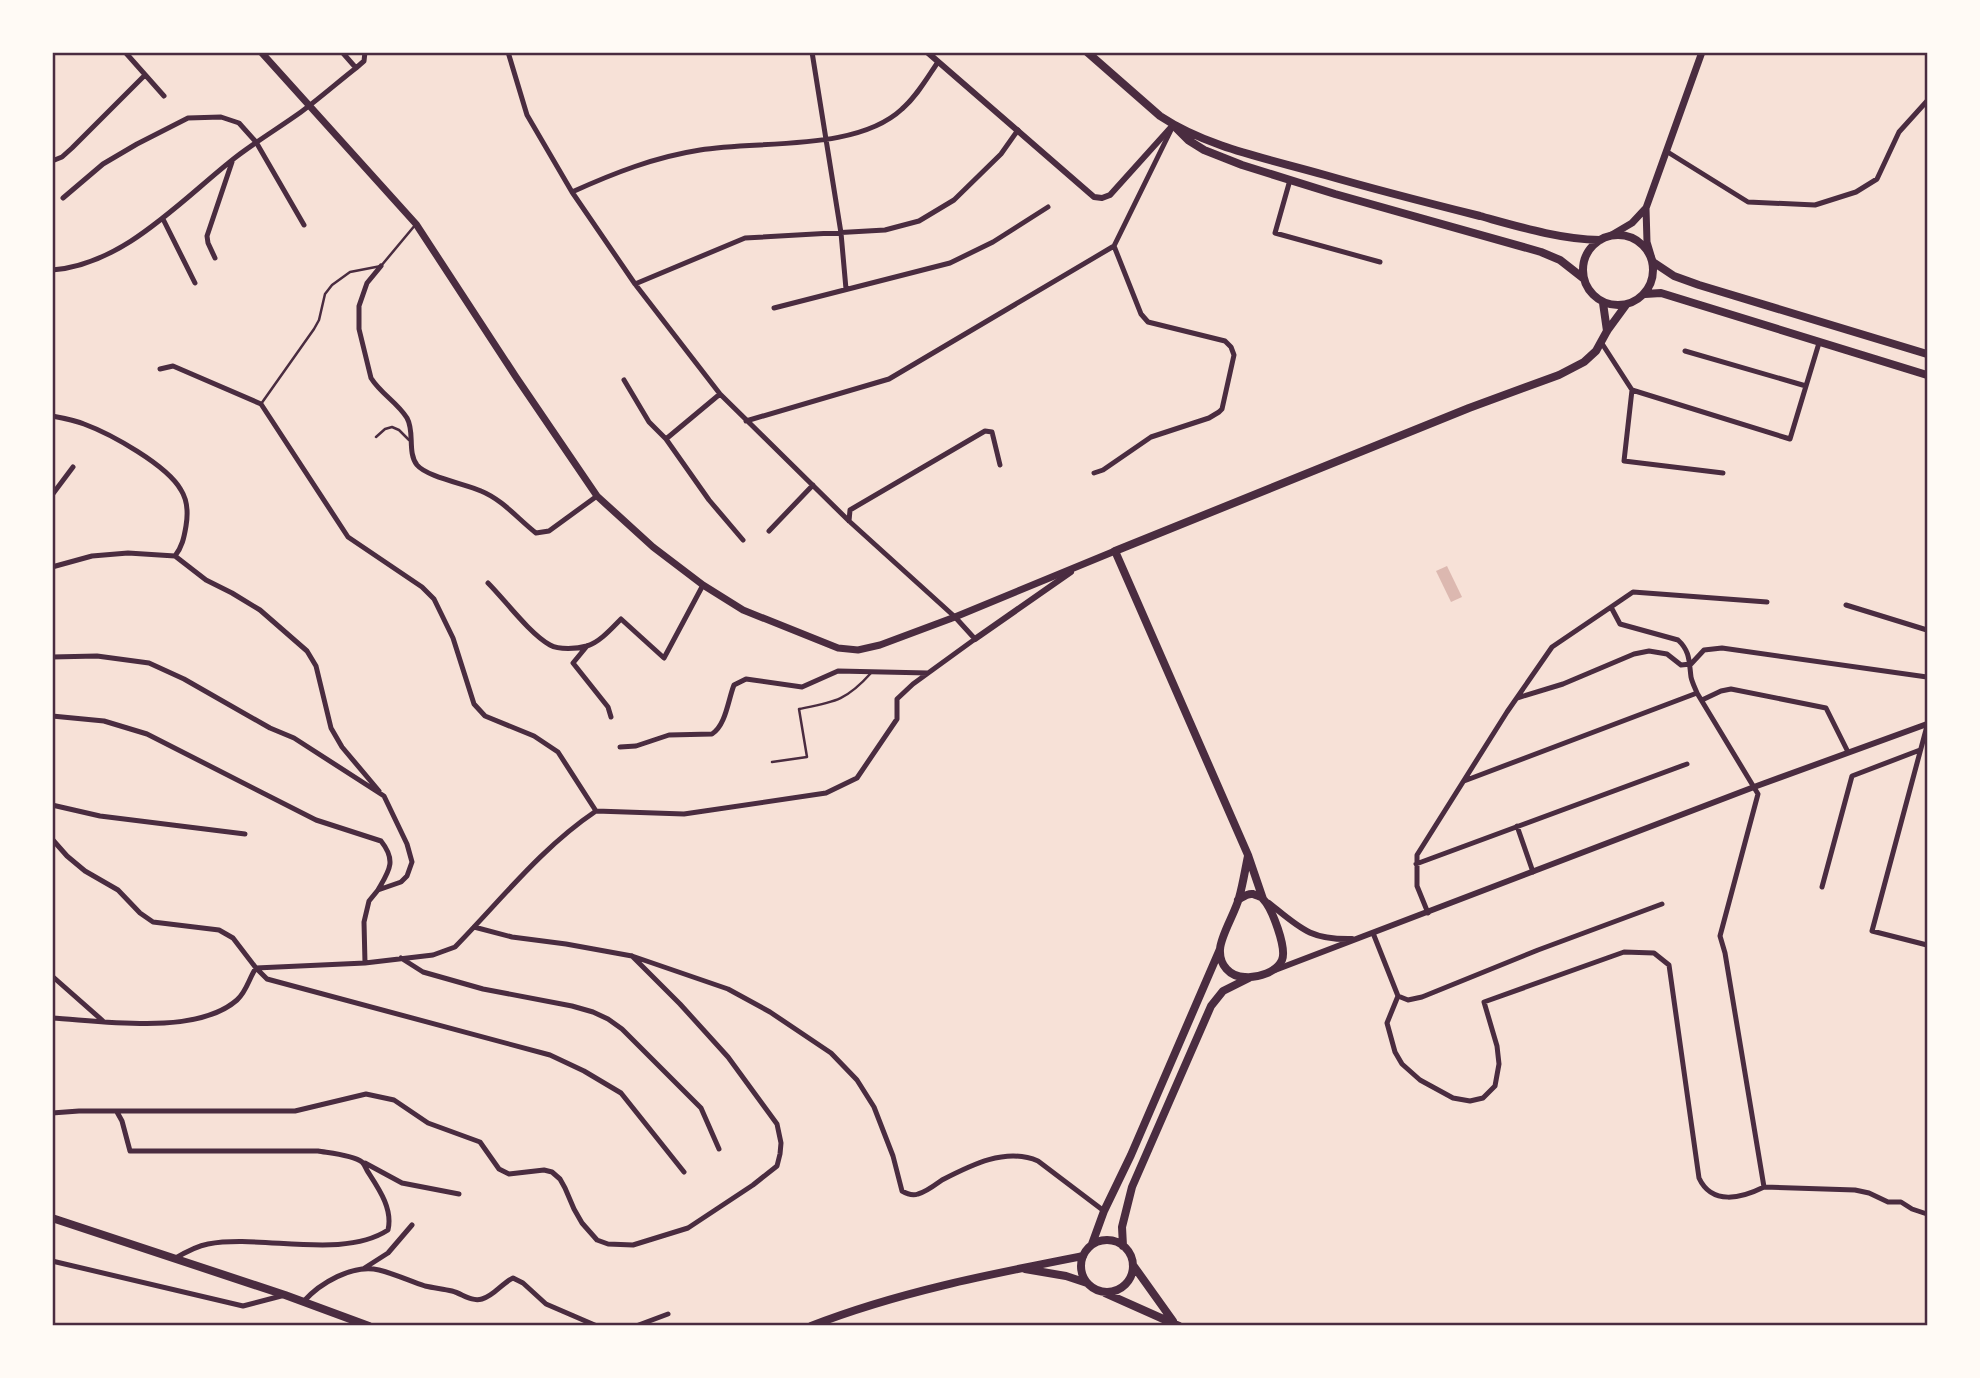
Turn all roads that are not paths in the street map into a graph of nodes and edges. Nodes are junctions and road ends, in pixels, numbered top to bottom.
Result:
1 (125, 52) edge
2 (261, 52) edge
3 (342, 52) edge
4 (365, 52) edge
5 (508, 52) edge
6 (812, 52) edge
7 (927, 52) edge
8 (1087, 52) edge
9 (1702, 52) edge
10 (938, 62) junction
11 (356, 68) junction
12 (145, 75) junction
13 (164, 96) dead end
14 (1927, 101) edge
15 (310, 105) junction
16 (1173, 125) junction
17 (1018, 130) junction
18 (827, 140) junction
19 (256, 142) junction
20 (1666, 151) junction
21 (233, 159) junction
22 (52, 161) edge
23 (1339, 179) junction
24 (1290, 180) junction
25 (572, 192) junction
26 (1335, 194) junction
27 (63, 198) dead end
28 (1048, 207) dead end
29 (1646, 208) junction
30 (163, 219) junction
31 (416, 224) junction
32 (304, 225) dead end
33 (841, 233) junction
34 (1610, 236) junction
35 (1600, 240) junction
36 (1114, 246) junction
37 (215, 258) dead end
38 (1380, 262) dead end
39 (1653, 262) junction
40 (381, 266) junction
41 (52, 270) edge
42 (1583, 278) junction
43 (195, 283) dead end
44 (635, 284) junction
45 (846, 289) junction
46 (1645, 294) junction
47 (1603, 303) junction
48 (1626, 305) junction
49 (774, 308) dead end
50 (1607, 331) junction
51 (1601, 342) junction
52 (1819, 343) junction
53 (1685, 351) dead end
54 (1927, 354) edge
55 (160, 369) dead end
56 (1927, 375) edge
57 (624, 380) dead end
58 (1806, 386) junction
59 (1632, 390) junction
60 (720, 394) junction
61 (261, 404) junction
62 (52, 416) edge
63 (746, 421) junction
64 (376, 437) dead end
65 (666, 439) junction
66 (412, 442) junction
67 (1000, 465) dead end
68 (73, 467) dead end
69 (1094, 473) dead end
70 (1723, 473) dead end
71 (813, 485) junction
72 (52, 495) edge
73 (597, 496) junction
74 (849, 521) junction
75 (769, 531) dead end
76 (743, 540) dead end
77 (1116, 553) junction
78 (175, 556) junction
79 (52, 566) edge
80 (1077, 566) junction
81 (488, 583) dead end
82 (703, 585) junction
83 (1768, 603) dead end
84 (1846, 605) dead end
85 (1611, 607) junction
86 (955, 617) junction
87 (1927, 630) edge
88 (975, 639) junction
89 (587, 646) junction
90 (52, 657) edge
91 (1691, 664) junction
92 (873, 671) junction
93 (928, 673) junction
94 (1927, 677) edge
95 (1697, 693) junction
96 (1517, 698) junction
97 (1702, 700) junction
98 (52, 716) edge
99 (611, 717) dead end
100 (1927, 725) edge
101 (620, 747) dead end
102 (1920, 750) junction
103 (1848, 752) junction
104 (772, 762) dead end
105 (1687, 764) dead end
106 (1464, 782) junction
107 (1754, 787) junction
108 (384, 796) junction
109 (52, 805) edge
110 (596, 811) junction
111 (1517, 826) junction
112 (245, 834) dead end
113 (52, 839) edge
114 (1248, 855) junction
115 (1416, 864) junction
116 (1533, 872) junction
117 (1822, 887) dead end
118 (378, 890) junction
119 (1263, 899) junction
120 (1238, 900) junction
121 (1662, 904) dead end
122 (1428, 913) junction
123 (474, 927) junction
124 (1373, 933) junction
125 (1357, 939) junction
126 (1927, 945) edge
127 (1220, 948) junction
128 (632, 956) junction
129 (401, 958) junction
130 (365, 963) junction
131 (256, 968) junction
132 (1275, 970) junction
133 (52, 976) edge
134 (1250, 978) junction
135 (1398, 996) junction
136 (52, 1017) edge
137 (103, 1021) junction
138 (117, 1112) junction
139 (52, 1113) edge
140 (719, 1149) dead end
141 (362, 1162) junction
142 (684, 1172) dead end
143 (1764, 1187) junction
144 (459, 1194) dead end
145 (1104, 1211) junction
146 (1927, 1214) edge
147 (52, 1218) edge
148 (412, 1225) dead end
149 (1092, 1244) junction
150 (1123, 1246) junction
151 (1083, 1256) junction
152 (174, 1259) junction
153 (52, 1261) edge
154 (1133, 1265) junction
155 (1018, 1268) junction
156 (360, 1270) junction
157 (1088, 1284) junction
158 (1100, 1291) junction
159 (285, 1295) junction
160 (303, 1302) junction
161 (668, 1314) dead end
162 (1177, 1324) edge
163 (369, 1325) edge
164 (597, 1325) edge
165 (636, 1325) edge
166 (811, 1325) edge

1 - 12 street
2 - 15 main road
3 - 11 street
4 - 11 street
5 - 25 street
6 - 18 street
7 - 10 street
8 - 16 main road
9 - 20 main road
10 - 17 street
10 - 18 street
11 - 15 street
12 - 13 street
12 - 22 street
14 - 20 street
15 - 19 street
15 - 31 main road
16 - 17 street
16 - 23 main road
16 - 24 main road
16 - 36 street
17 - 33 street
18 - 25 street
18 - 33 street
19 - 21 street
19 - 27 street
19 - 32 street
20 - 29 main road
21 - 30 street
21 - 37 street
23 - 26 main road
23 - 35 main road
24 - 26 main road
24 - 38 street
25 - 44 street
26 - 42 main road
28 - 45 street
29 - 34 main road
29 - 39 main road
30 - 41 street
30 - 43 street
31 - 40 lane
31 - 73 main road
33 - 44 street
33 - 45 street
34 - 35 main road
34 - 39 main road
35 - 42 main road
36 - 63 street
36 - 69 street
39 - 46 main road
39 - 54 main road
40 - 61 lane
40 - 66 street
42 - 47 main road
44 - 60 street
45 - 49 street
46 - 48 main road
46 - 52 main road
47 - 48 main road
47 - 50 main road
48 - 50 main road
50 - 51 main road
51 - 59 street
51 - 77 main road
52 - 56 main road
52 - 58 street
53 - 58 street
55 - 61 street
57 - 65 street
58 - 59 street
59 - 70 street
60 - 63 street
60 - 65 street
61 - 110 street
62 - 78 street
63 - 71 street
64 - 66 lane
65 - 76 street
66 - 73 street
67 - 74 street
68 - 72 street
71 - 74 street
71 - 75 street
73 - 82 main road
74 - 86 street
77 - 80 main road
77 - 114 main road
78 - 79 street
78 - 108 street
80 - 86 main road
80 - 88 street
81 - 89 street
82 - 86 main road
82 - 89 street
83 - 85 street
84 - 87 street
85 - 91 street
85 - 96 street
86 - 88 street
88 - 93 street
89 - 99 street
90 - 108 street
91 - 94 street
91 - 95 street
91 - 96 street
92 - 93 street
92 - 101 street
92 - 104 lane
93 - 110 street
95 - 97 street
95 - 106 street
96 - 106 street
97 - 103 street
97 - 107 street
98 - 118 street
100 - 102 street
100 - 103 street
102 - 117 street
102 - 126 street
103 - 107 street
105 - 111 street
106 - 115 street
107 - 116 street
107 - 143 street
108 - 118 street
109 - 112 street
110 - 123 street
111 - 115 street
111 - 116 street
113 - 131 street
114 - 119 main road
114 - 120 main road
115 - 122 street
116 - 122 street
118 - 130 street
119 - 120 main road
119 - 125 street
119 - 132 main road
120 - 127 main road
121 - 135 street
122 - 124 street
123 - 128 street
123 - 129 street
124 - 125 street
124 - 135 street
125 - 132 street
127 - 134 main road
127 - 145 main road
128 - 138 street
128 - 145 street
129 - 130 street
129 - 140 street
130 - 131 street
131 - 137 street
131 - 142 street
132 - 134 main road
133 - 137 street
134 - 150 main road
135 - 143 street
136 - 137 street
138 - 139 street
138 - 141 street
141 - 144 street
141 - 152 street
143 - 146 street
145 - 149 main road
147 - 152 main road
148 - 156 street
149 - 150 main road
149 - 151 main road
150 - 154 main road
151 - 155 main road
151 - 157 main road
152 - 159 main road
153 - 159 street
154 - 158 main road
154 - 162 main road
155 - 157 main road
155 - 166 main road
156 - 160 street
156 - 164 street
157 - 158 main road
158 - 162 main road
159 - 160 main road
160 - 163 main road
161 - 165 street

